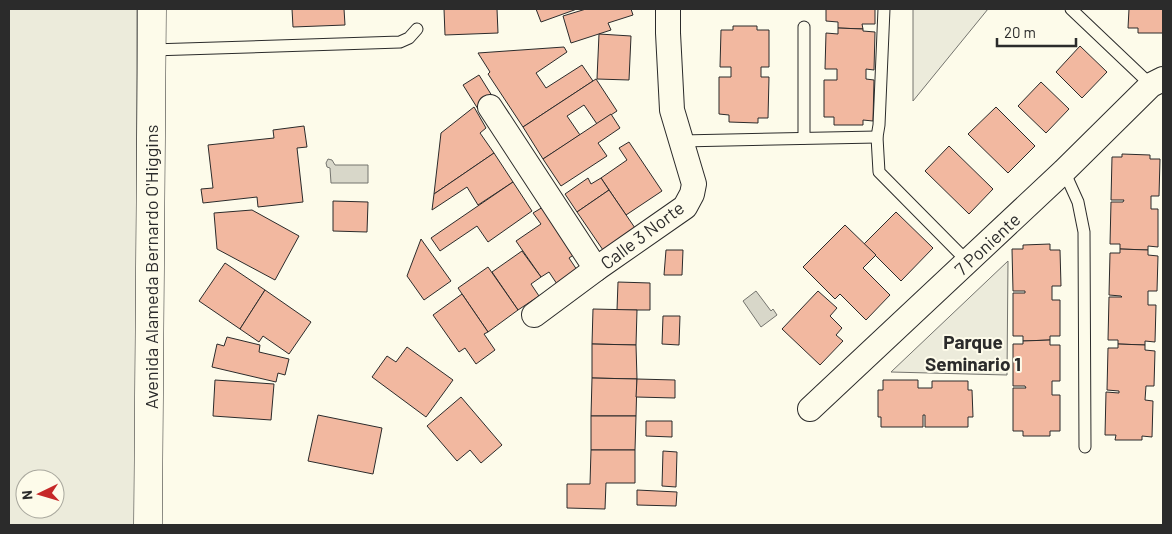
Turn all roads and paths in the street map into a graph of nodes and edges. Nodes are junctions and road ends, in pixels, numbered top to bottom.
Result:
1 (152, 9) edge
2 (668, 9) edge
3 (884, 9) edge
4 (1071, 9) edge
5 (804, 27) dead end
6 (417, 29) dead end
7 (152, 50) junction
8 (1157, 82) edge
9 (490, 107) dead end
10 (877, 137) junction
11 (804, 138) junction
12 (681, 141) junction
13 (1064, 172) junction
14 (968, 262) junction
15 (596, 269) junction
16 (534, 315) dead end
17 (810, 409) dead end
18 (1085, 446) dead end
19 (148, 525) edge

1 - 7 main road, Avenida Alameda Bernardo O'Higgins
2 - 12 street, Calle 3 Norte
3 - 10 lane
4 - 8 lane
5 - 11 lane
6 - 7 lane
7 - 19 main road, Avenida Alameda Bernardo O'Higgins
8 - 13 street, 7 Poniente
9 - 15 street
10 - 11 lane
10 - 14 lane
11 - 12 lane
12 - 15 street, Calle 3 Norte
13 - 14 street, 7 Poniente
13 - 18 lane
14 - 17 street, 7 Poniente
15 - 16 street, Calle 3 Norte

